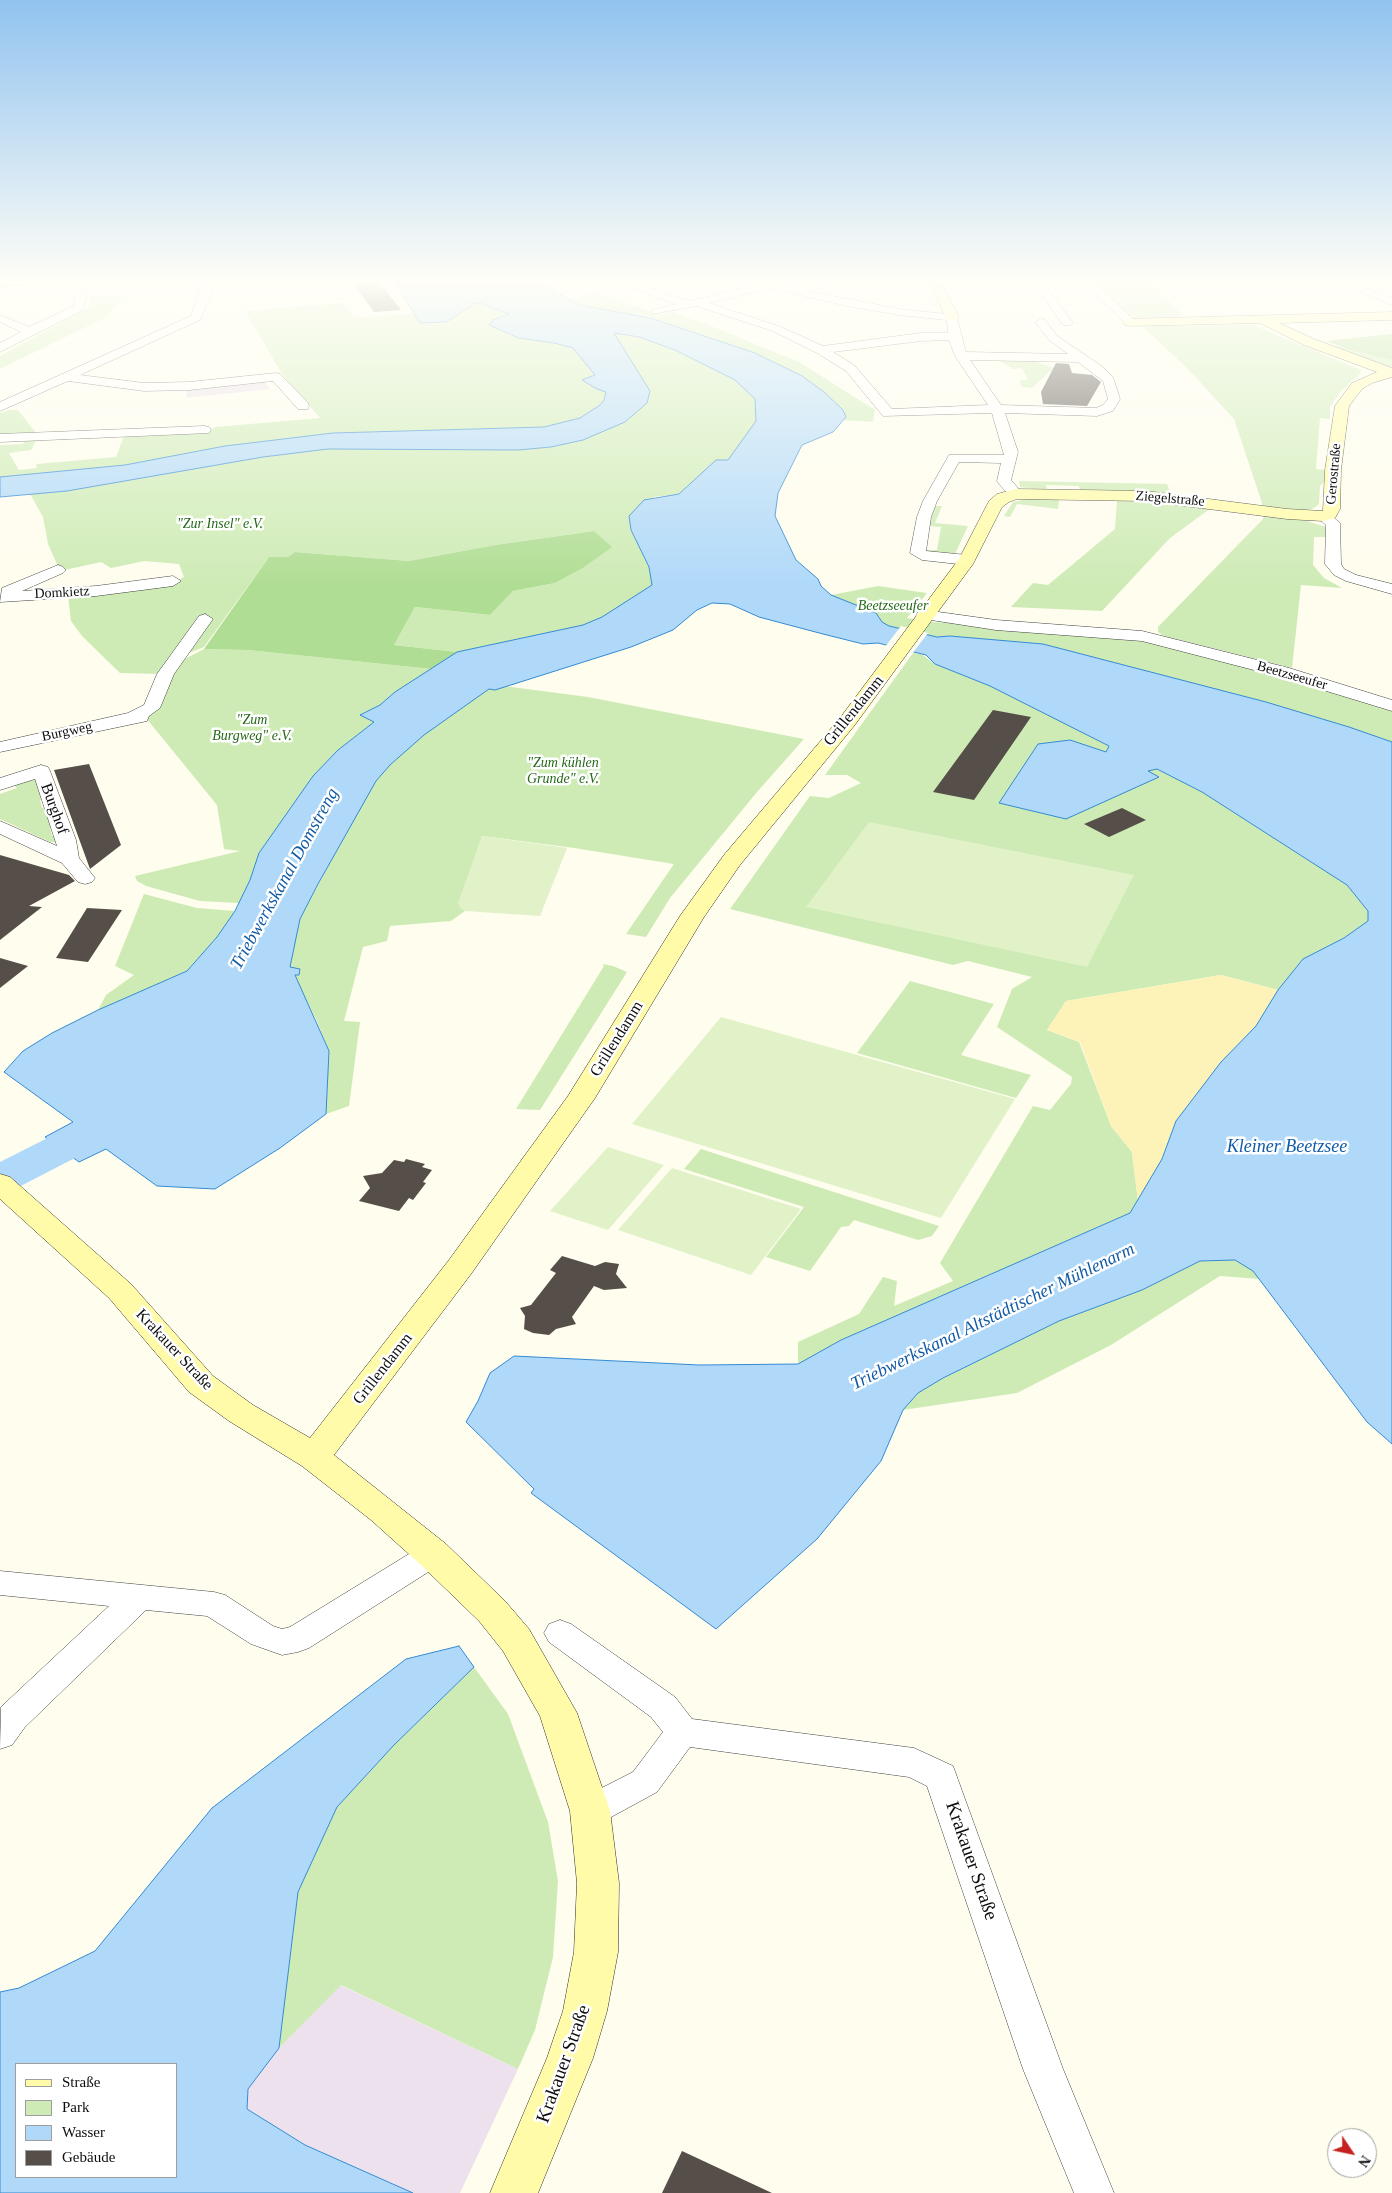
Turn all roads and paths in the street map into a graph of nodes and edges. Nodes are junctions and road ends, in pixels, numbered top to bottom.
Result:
1 (56, 381) edge
2 (100, 381) edge
3 (234, 381) edge
4 (280, 381) edge
5 (861, 381) edge
6 (978, 381) edge
7 (1109, 381) edge
8 (1365, 381) edge
9 (303, 406) dead end
10 (0, 407) edge
11 (997, 409) junction
12 (204, 430) dead end
13 (0, 438) edge
14 (1009, 458) junction
15 (1016, 494) junction
16 (1323, 516) junction
17 (966, 560) junction
18 (58, 570) dead end
19 (173, 581) dead end
20 (1392, 589) edge
21 (0, 596) edge
22 (922, 618) junction
23 (205, 619) dead end
24 (1392, 706) edge
25 (0, 746) edge
26 (0, 784) edge
27 (0, 827) edge
28 (70, 859) junction
29 (86, 878) dead end
30 (11, 1192) edge
31 (314, 1457) junction
32 (433, 1554) junction
33 (0, 1583) edge
34 (138, 1598) junction
35 (560, 1633) dead end
36 (682, 1732) junction
37 (0, 1735) edge
38 (590, 1811) junction
39 (1094, 2192) edge
40 (514, 2193) edge

1 - 10 street
2 - 3 street
4 - 9 street
5 - 11 street
6 - 11 street
7 - 11 street
8 - 16 main road, Gerostraße
11 - 14 street
12 - 13 street
14 - 15 street
14 - 17 street
15 - 16 main road, Ziegelstraße
15 - 17 main road, Grillendamm
16 - 20 street, Gerostraße
17 - 22 main road, Grillendamm
18 - 21 street, Domkietz
19 - 21 street, Domkietz
22 - 24 street, Beetzseeufer
22 - 31 main road, Grillendamm
23 - 25 street, Burgweg
26 - 28 street, Burghof
27 - 28 street, Burghof
28 - 29 street, Burghof
30 - 31 main road, Krakauer Straße
31 - 32 main road, Krakauer Straße
32 - 34 street
32 - 38 main road, Krakauer Straße
33 - 34 street
34 - 37 street
35 - 36 street
36 - 38 street
36 - 39 street, Krakauer Straße
38 - 40 main road, Krakauer Straße

